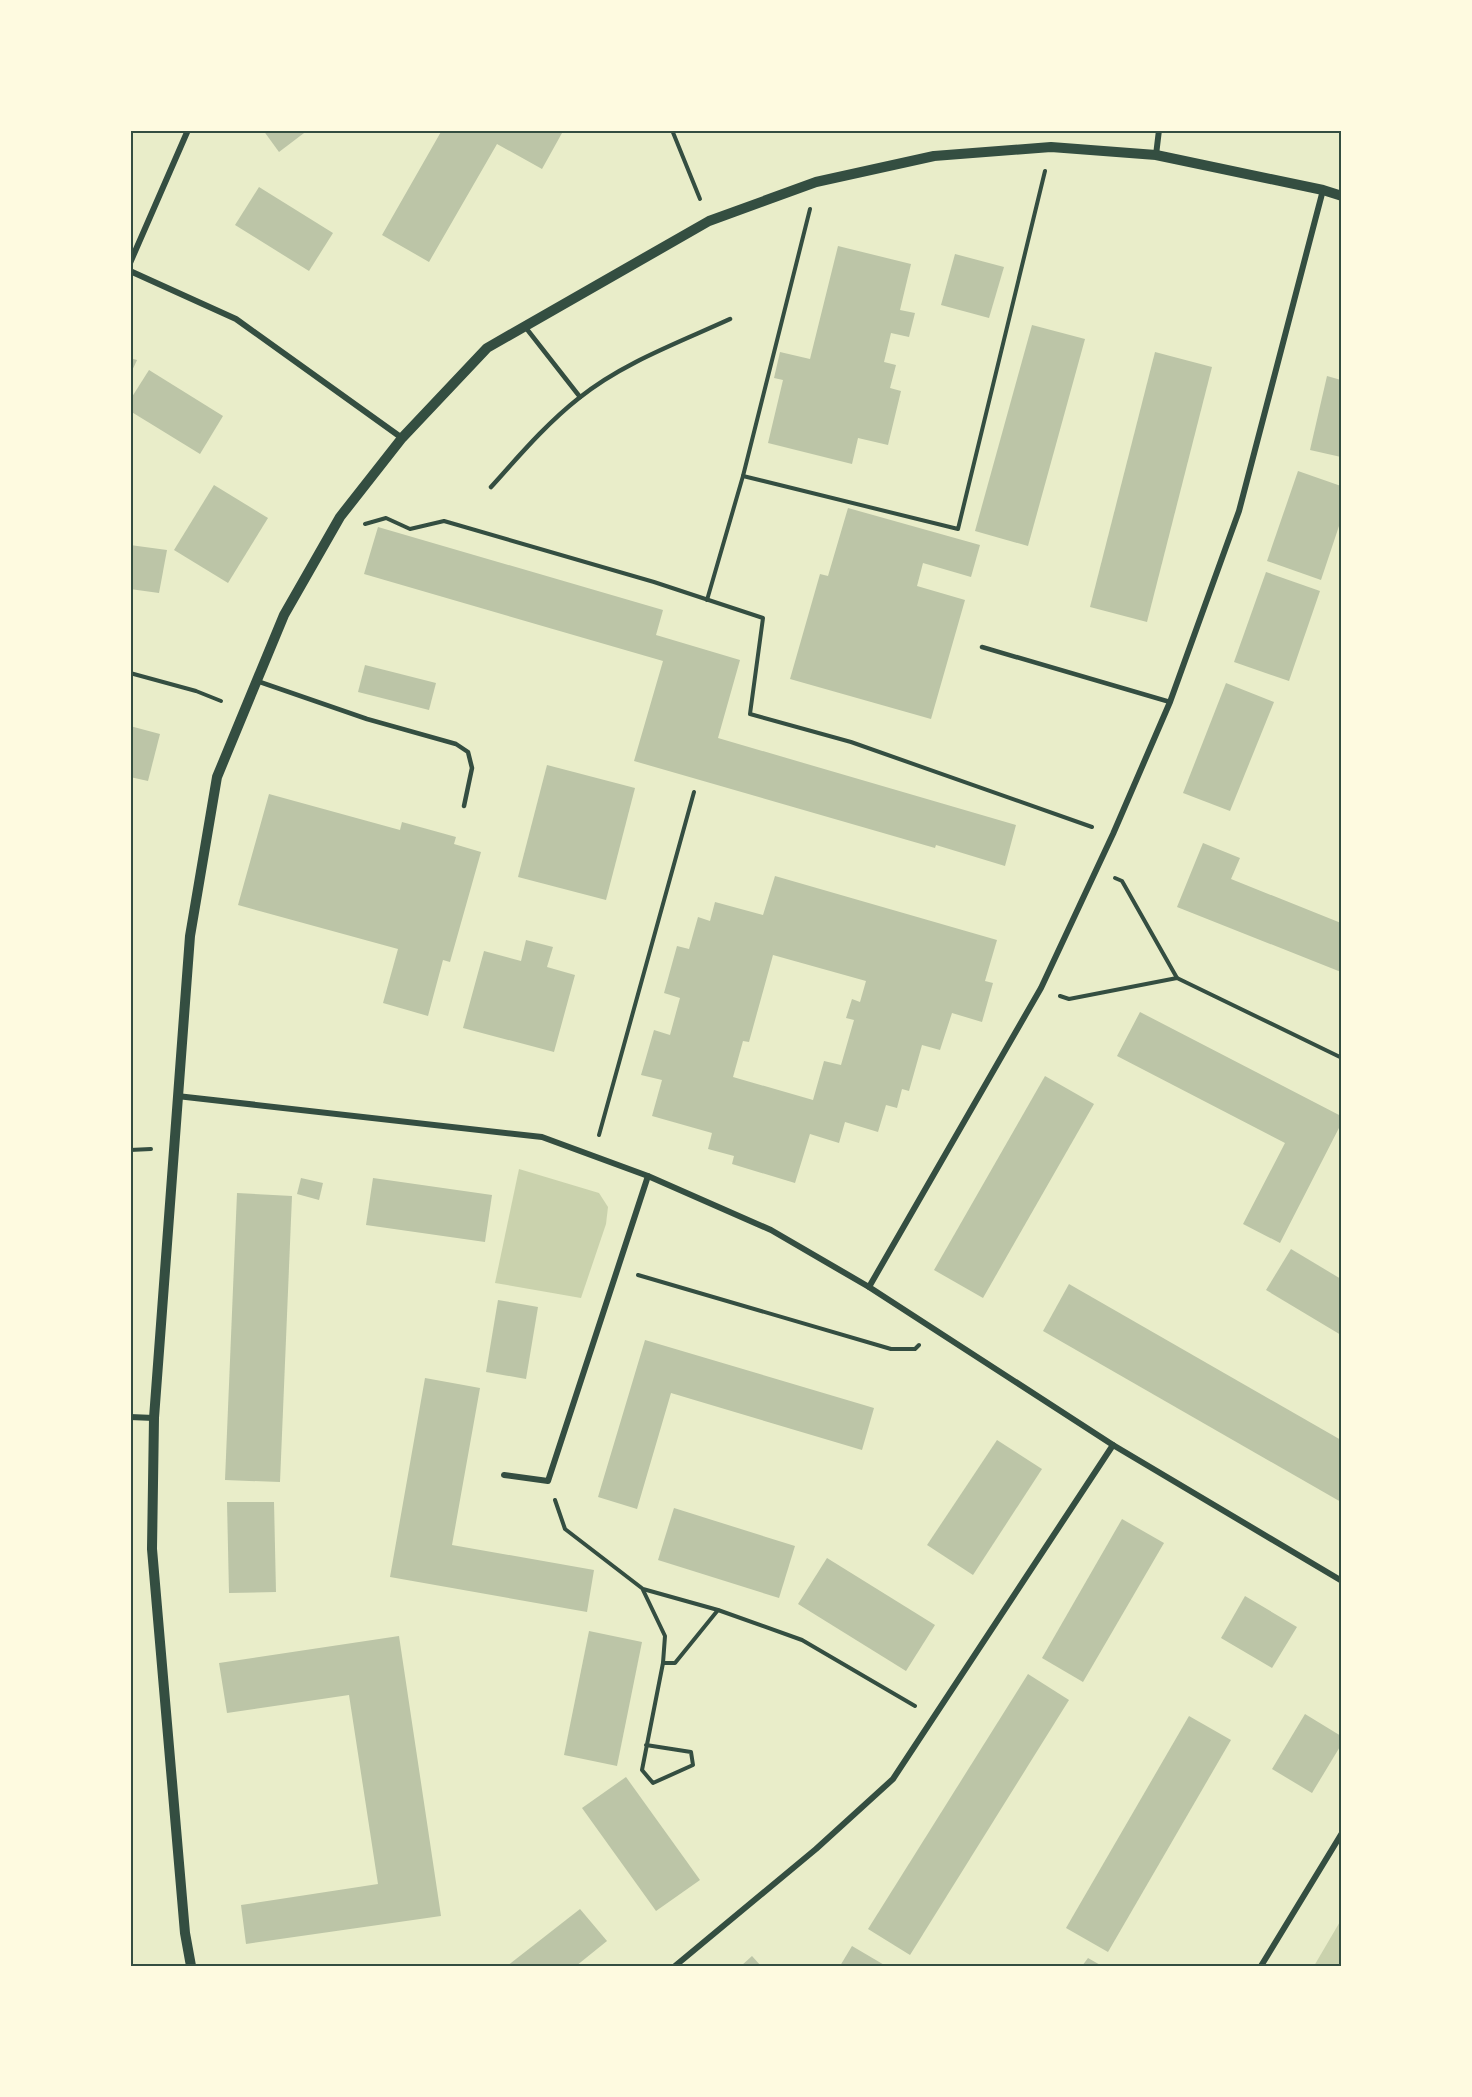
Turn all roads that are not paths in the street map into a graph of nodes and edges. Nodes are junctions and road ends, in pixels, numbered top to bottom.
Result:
1 (188, 130) edge
2 (1159, 130) edge
3 (1156, 155) junction
4 (1323, 190) junction
5 (1341, 196) edge
6 (130, 263) edge
7 (130, 271) edge
8 (730, 319) dead end
9 (524, 326) junction
10 (580, 397) junction
11 (402, 438) junction
12 (491, 487) dead end
13 (982, 647) dead end
14 (256, 681) junction
15 (1170, 702) junction
16 (464, 806) dead end
17 (177, 1096) junction
18 (648, 1176) junction
19 (869, 1287) junction
20 (130, 1418) edge
21 (154, 1418) junction
22 (1113, 1445) junction
23 (504, 1475) dead end
24 (1341, 1581) edge
25 (1341, 1833) edge
26 (191, 1966) edge
27 (675, 1966) edge
28 (1261, 1966) edge

1 - 6 street
2 - 3 street
3 - 4 street
3 - 9 street
4 - 5 street
4 - 15 street
7 - 11 street
8 - 10 lane
9 - 10 lane
9 - 11 street
10 - 12 lane
11 - 14 street
13 - 15 lane
14 - 16 lane
14 - 17 street
15 - 19 street
17 - 18 street
17 - 21 street
18 - 19 street
18 - 23 street
19 - 22 street
20 - 21 street
21 - 26 street
22 - 24 street
22 - 27 street
25 - 28 street

